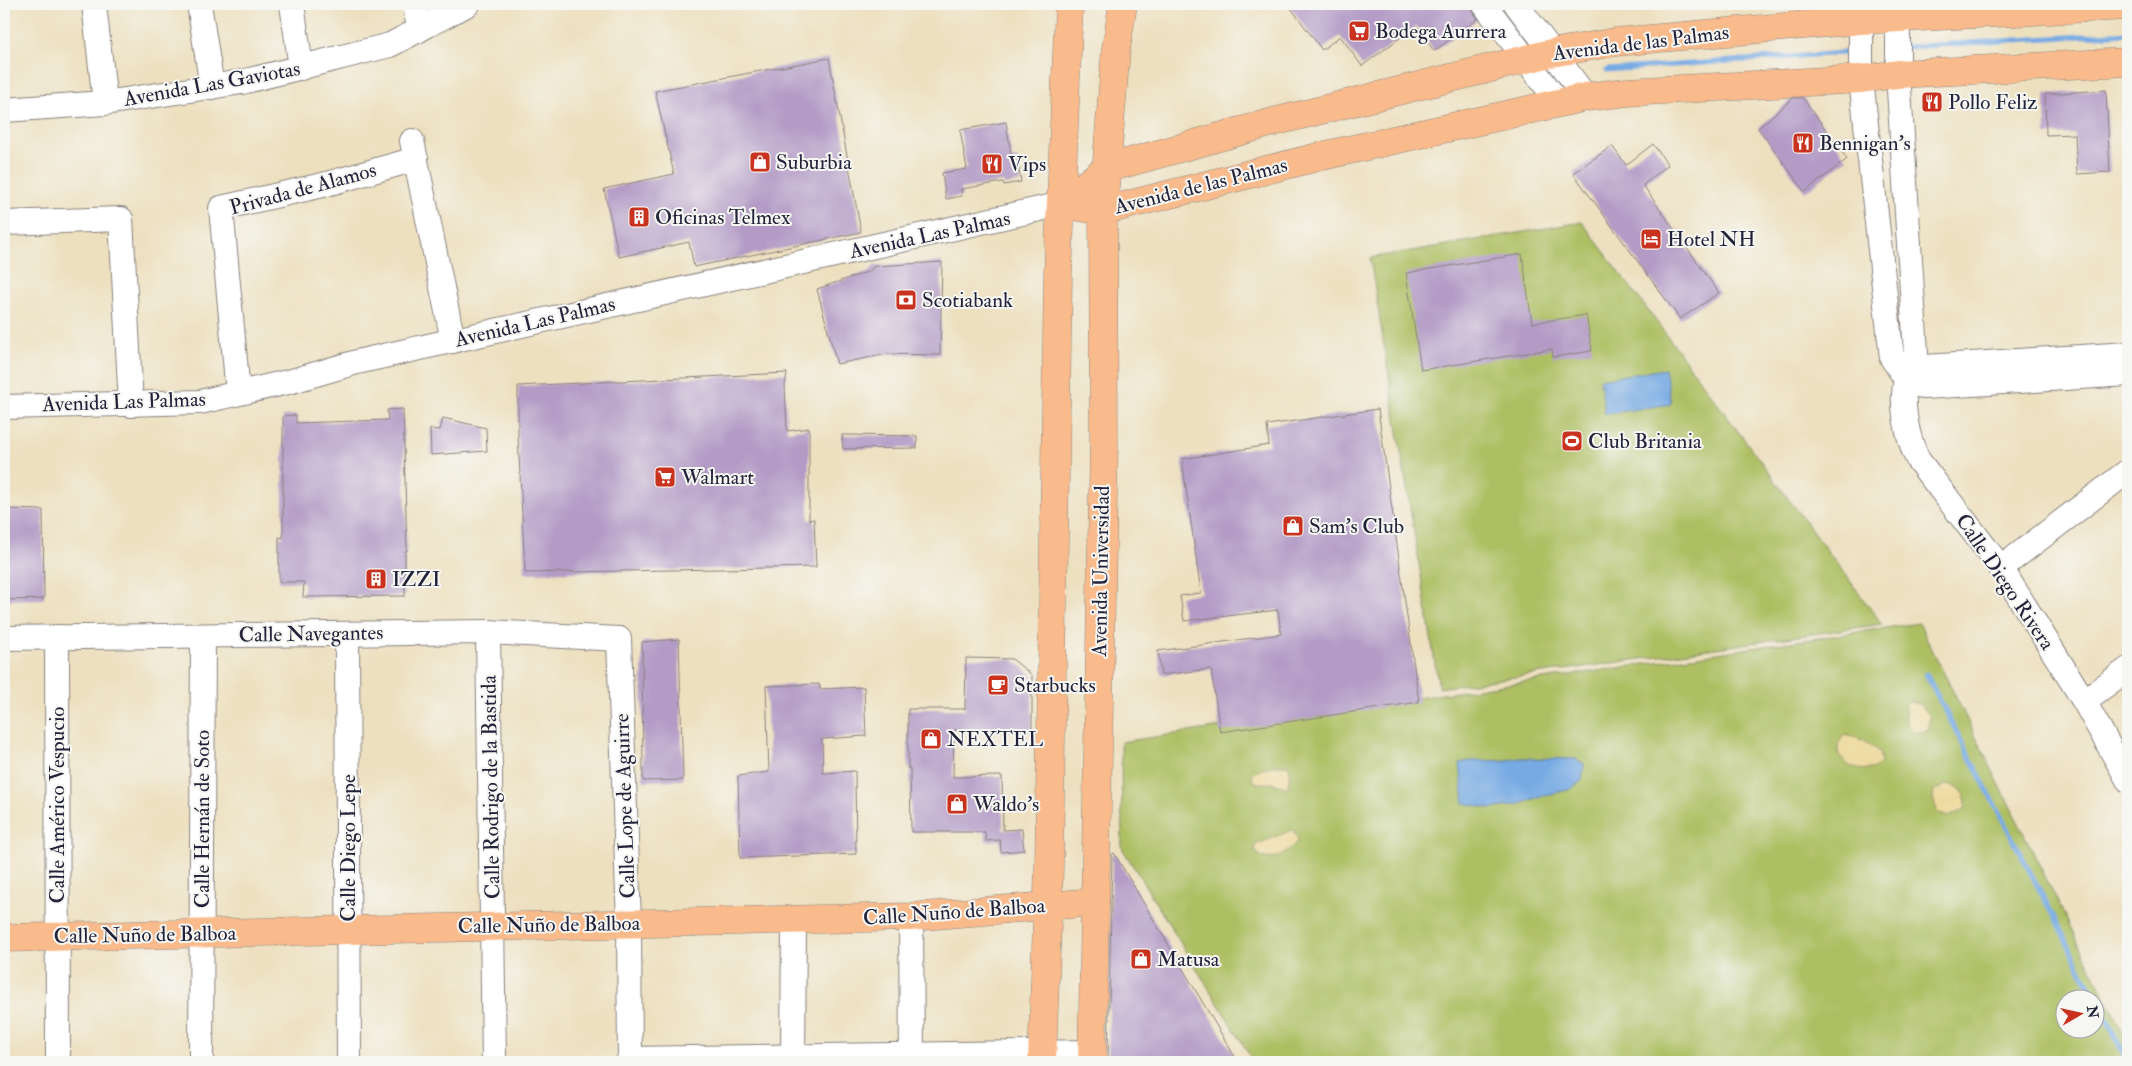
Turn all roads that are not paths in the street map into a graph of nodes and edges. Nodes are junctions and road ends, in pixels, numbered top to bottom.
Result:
1 (94, 4) edge
2 (199, 4) edge
3 (292, 4) edge
4 (415, 4) edge
5 (468, 4) edge
6 (1069, 4) edge
7 (1123, 4) edge
8 (1484, 4) edge
9 (1516, 4) edge
10 (2128, 6) edge
11 (1898, 18) junction
12 (1861, 20) junction
13 (419, 30) junction
14 (1551, 53) junction
15 (1525, 60) junction
16 (2128, 62) edge
17 (301, 68) junction
18 (1898, 74) junction
19 (1861, 79) junction
20 (212, 87) junction
21 (1586, 97) junction
22 (105, 103) junction
23 (1559, 103) junction
24 (4, 106) edge
25 (1105, 169) junction
26 (1062, 204) junction
27 (1103, 211) junction
28 (4, 223) edge
29 (454, 341) junction
30 (2128, 354) edge
31 (2128, 374) edge
32 (1906, 379) junction
33 (238, 393) junction
34 (131, 405) junction
35 (4, 407) edge
36 (2128, 471) edge
37 (2000, 568) junction
38 (488, 632) junction
39 (346, 634) junction
40 (203, 636) junction
41 (57, 637) junction
42 (4, 638) edge
43 (619, 639) joint
44 (2128, 669) edge
45 (2084, 701) junction
46 (2128, 780) edge
47 (1095, 902) junction
48 (1046, 906) junction
49 (911, 917) junction
50 (794, 920) junction
51 (629, 923) junction
52 (492, 927) junction
53 (348, 930) junction
54 (201, 934) junction
55 (58, 937) junction
56 (4, 938) edge
57 (1092, 1057) edge
58 (912, 1058) edge
59 (1042, 1058) edge
60 (794, 1059) edge
61 (630, 1061) edge
62 (58, 1062) edge
63 (201, 1062) edge
64 (349, 1062) edge
65 (494, 1062) edge

1 - 22 street
2 - 20 street
3 - 17 street
4 - 13 street
5 - 13 street, Avenida Las Gaviotas
6 - 26 main road
7 - 25 main road, Avenida Universidad
8 - 15 street
9 - 14 street
10 - 11 main road, Avenida de las Palmas
11 - 12 main road, Avenida de las Palmas
11 - 18 street, Calle Diego Rivera
12 - 14 main road, Avenida de las Palmas
12 - 19 street
13 - 17 street, Avenida Las Gaviotas
14 - 15 main road, Avenida de las Palmas
14 - 21 street
15 - 23 street
15 - 25 main road, Avenida de las Palmas
16 - 18 main road, Avenida de las Palmas
17 - 20 street, Avenida Las Gaviotas
18 - 19 main road, Avenida de las Palmas
18 - 32 street, Calle Diego Rivera
19 - 21 main road, Avenida de las Palmas
19 - 32 street
20 - 22 street, Avenida Las Gaviotas
21 - 23 main road, Avenida de las Palmas
22 - 24 street, Avenida Las Gaviotas
23 - 27 main road, Avenida de las Palmas
25 - 26 main road, Avenida de las Palmas
25 - 27 main road, Avenida Universidad
26 - 27 main road, Avenida de las Palmas
26 - 29 street, Avenida Las Palmas
26 - 48 main road
27 - 47 main road, Avenida Universidad
28 - 34 street
29 - 33 street, Avenida Las Palmas
29 - 33 street, Privada de Alamos
30 - 32 street
31 - 32 street
32 - 37 street, Calle Diego Rivera
33 - 34 street, Avenida Las Palmas
34 - 35 street, Avenida Las Palmas
36 - 37 street
37 - 45 street, Calle Diego Rivera
38 - 39 street, Calle Navegantes
38 - 43 street, Calle Navegantes
38 - 52 street, Calle Rodrigo de la Bastida
39 - 40 street, Calle Navegantes
39 - 53 street, Calle Diego Lepe
40 - 41 street, Calle Navegantes
40 - 54 street, Calle Hernán de Soto
41 - 42 street, Calle Navegantes
41 - 55 street, Calle Américo Vespucio
43 - 51 street, Calle Lope de Aguirre
44 - 45 street
45 - 46 street, Calle Diego Rivera
47 - 48 main road, Calle Nuño de Balboa
47 - 57 main road, Avenida Universidad
48 - 49 main road, Calle Nuño de Balboa
48 - 59 main road
49 - 50 main road, Calle Nuño de Balboa
49 - 58 street
50 - 51 main road, Calle Nuño de Balboa
50 - 60 street
51 - 52 main road, Calle Nuño de Balboa
51 - 61 street, Calle Lope de Aguirre
52 - 53 main road, Calle Nuño de Balboa
52 - 65 street, Calle Rodrigo de la Bastida
53 - 54 main road, Calle Nuño de Balboa
53 - 64 street, Calle Diego Lepe
54 - 55 main road, Calle Nuño de Balboa
54 - 63 street, Calle Hernán de Soto
55 - 56 main road, Calle Nuño de Balboa
55 - 62 street, Calle Américo Vespucio
57 - 59 street
58 - 59 street
58 - 60 street
60 - 61 street

